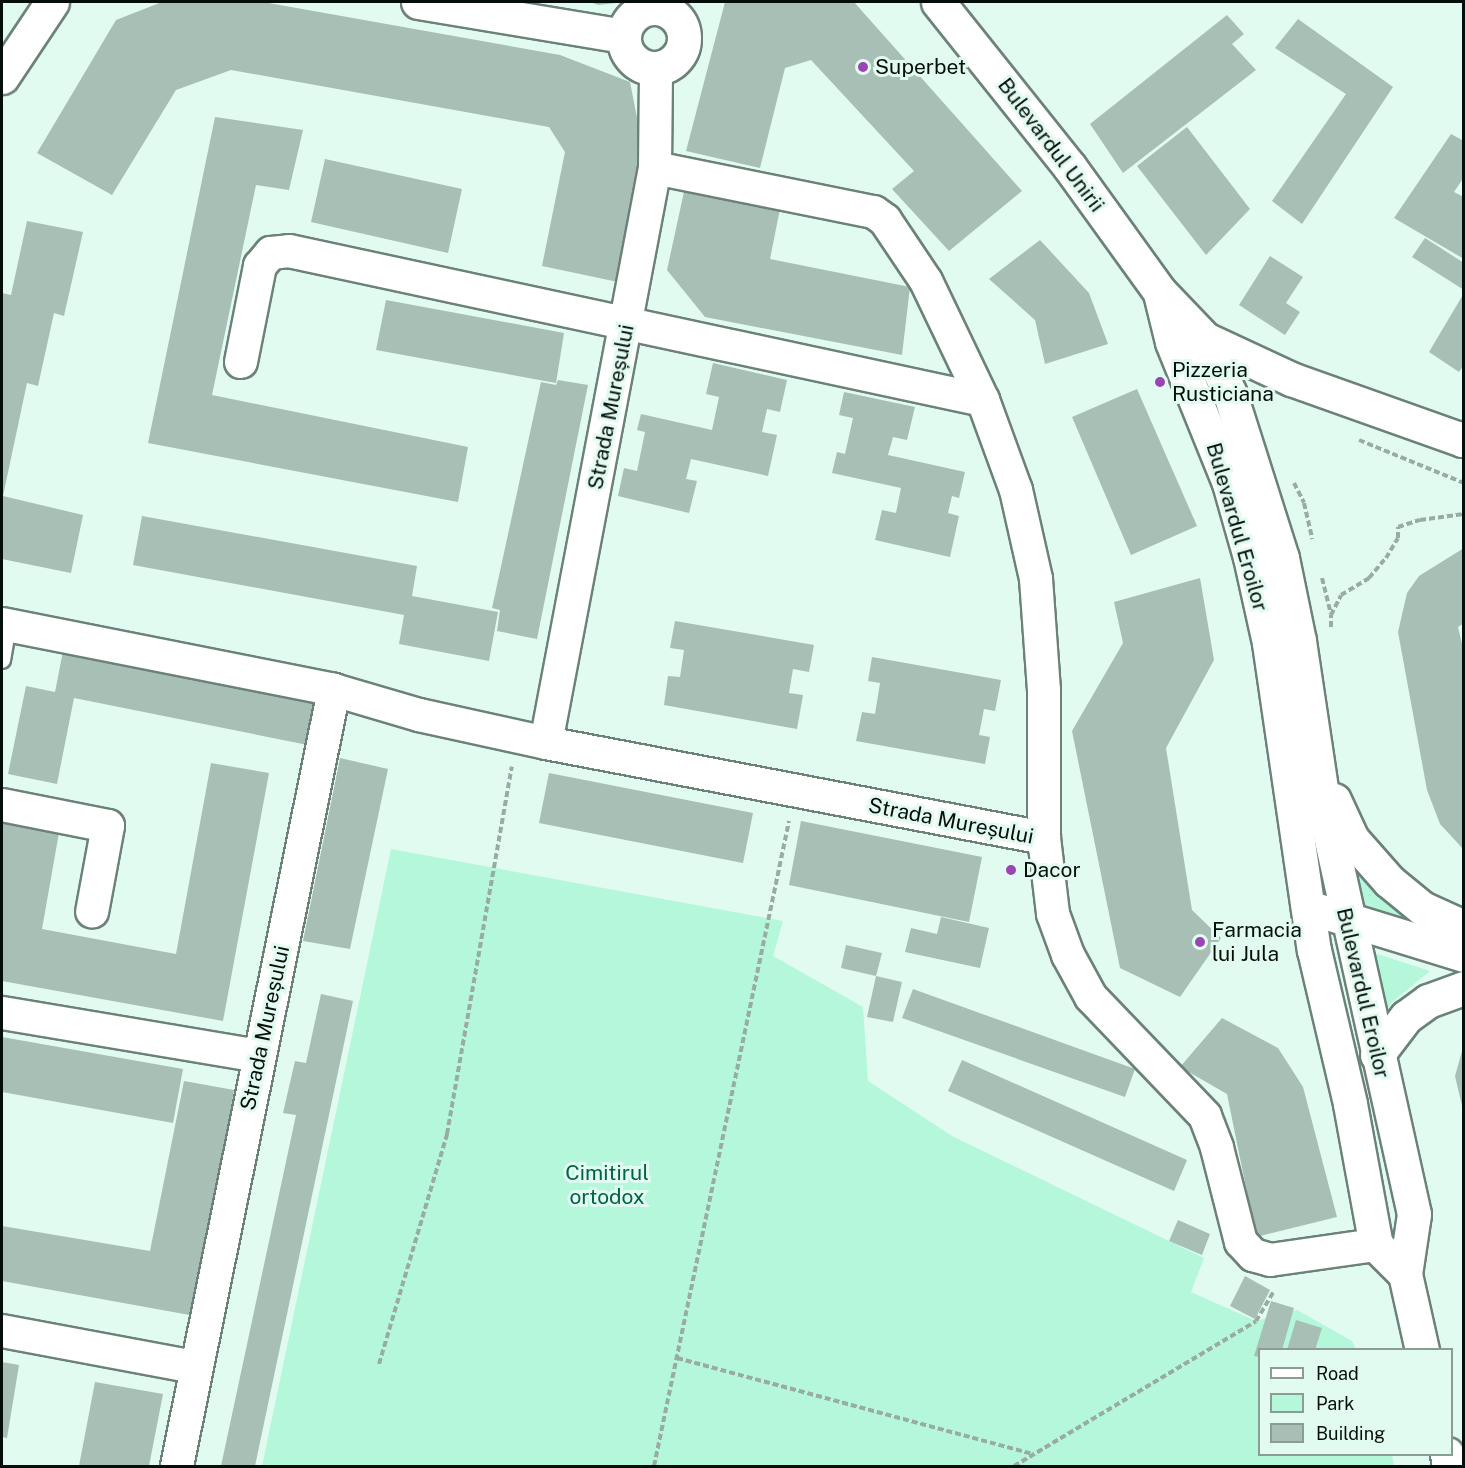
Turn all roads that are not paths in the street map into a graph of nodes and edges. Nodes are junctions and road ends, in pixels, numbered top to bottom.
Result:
1 (52, 2) edge
2 (418, 2) edge
3 (938, 2) edge
4 (673, 9) edge
5 (624, 36) junction
6 (656, 69) junction
7 (2, 77) edge
8 (655, 168) junction
9 (1160, 291) junction
10 (628, 322) junction
11 (1205, 339) junction
12 (241, 362) dead end
13 (983, 400) junction
14 (1463, 440) edge
15 (5, 625) edge
16 (2, 660) edge
17 (334, 690) junction
18 (532, 740) junction
19 (1311, 743) junction
20 (2, 805) edge
21 (1044, 838) junction
22 (1308, 907) junction
23 (92, 912) dead end
24 (1346, 918) junction
25 (1464, 927) edge
26 (1464, 955) edge
27 (1464, 988) edge
28 (2, 1013) edge
29 (1377, 1055) junction
30 (259, 1056) junction
31 (1376, 1245) junction
32 (1405, 1274) junction
33 (2, 1331) edge
34 (1422, 1348) edge
35 (195, 1367) junction
36 (177, 1467) edge

1 - 7 main road
2 - 5 main road
3 - 9 main road, Bulevardul Unirii
4 - 5 main road
4 - 6 main road
5 - 6 main road
6 - 8 street, Strada Mureșului
8 - 10 street, Strada Mureșului
8 - 13 street
9 - 11 main road, Bulevardul Eroilor
9 - 22 main road, Bulevardul Eroilor
10 - 12 street
10 - 13 street
10 - 18 street, Strada Mureșului
11 - 14 main road
11 - 19 main road, Bulevardul Eroilor
13 - 21 street
15 - 16 lane
15 - 17 street, Strada Mureșului
17 - 18 street, Strada Mureșului
17 - 30 street, Strada Mureșului
18 - 21 street, Strada Mureșului
19 - 24 main road, Bulevardul Eroilor
19 - 25 main road
20 - 23 street
21 - 31 street, Strada Mureșului
22 - 24 main road
22 - 31 main road, Bulevardul Eroilor
24 - 26 main road
24 - 29 main road, Bulevardul Eroilor
27 - 29 main road
28 - 30 street
29 - 32 main road, Bulevardul Eroilor
30 - 35 street, Strada Mureșului
31 - 32 main road
32 - 34 main road, Bulevardul Eroilor
33 - 35 street
35 - 36 street, Strada Mureșului

